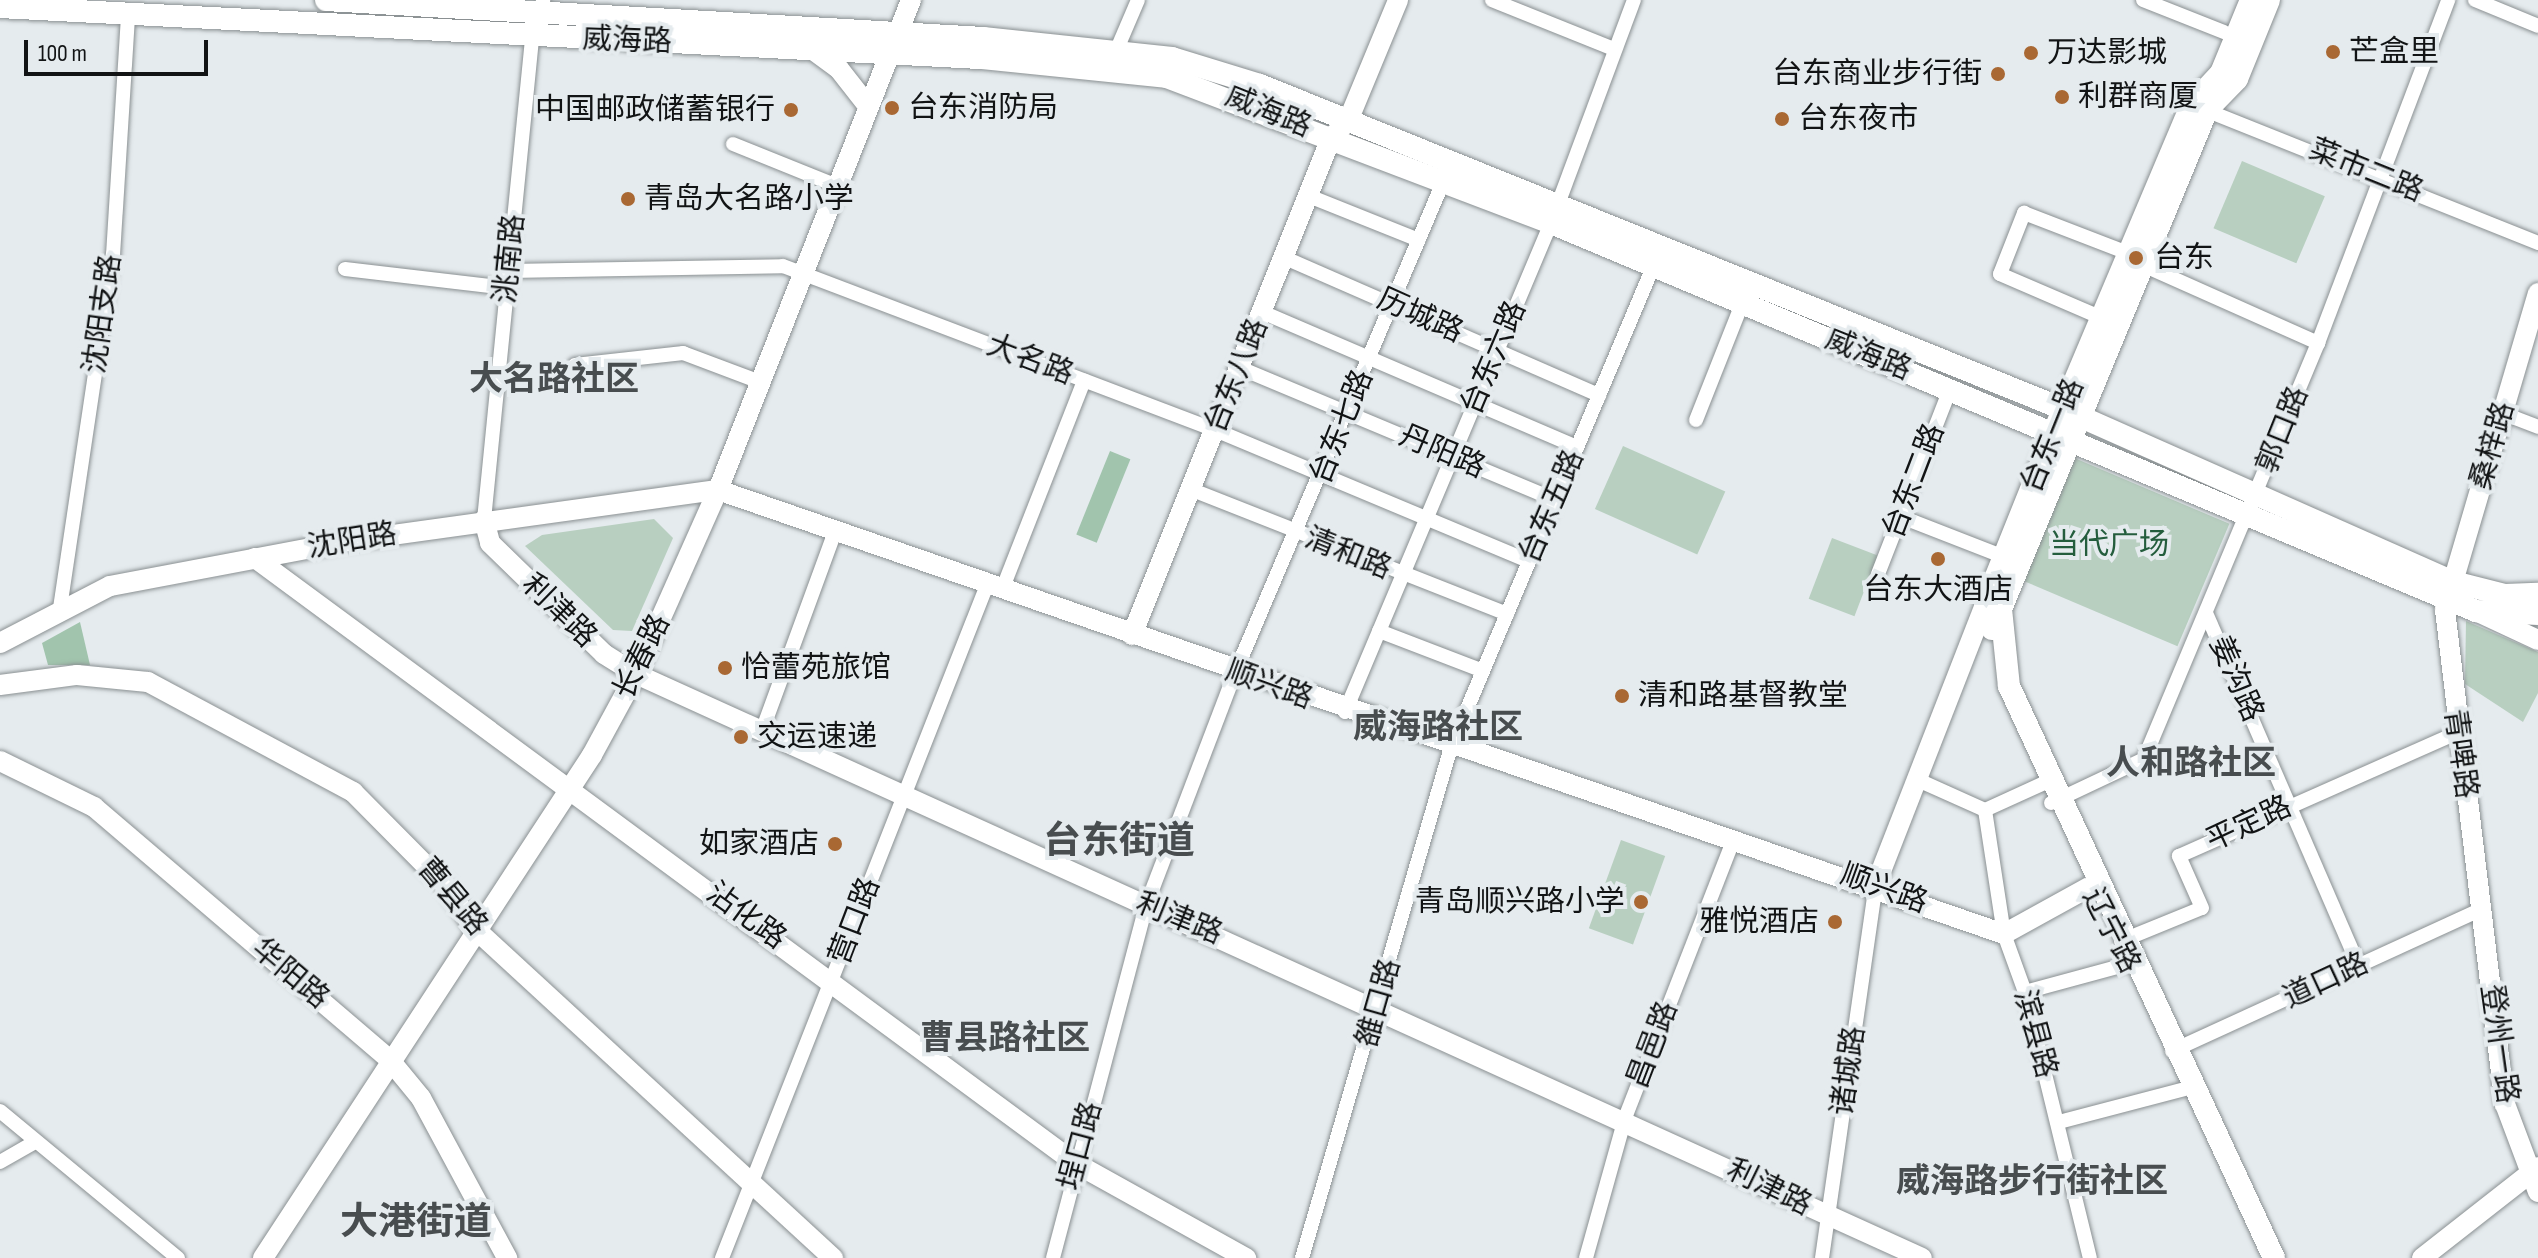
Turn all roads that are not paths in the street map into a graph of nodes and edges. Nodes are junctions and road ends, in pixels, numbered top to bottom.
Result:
1 (326, 0) edge
2 (911, 0) edge
3 (1138, 0) edge
4 (1398, 0) edge
5 (1492, 0) edge
6 (1634, 0) edge
7 (2143, 0) edge
8 (2251, 0) edge
9 (2269, 0) edge
10 (2448, 0) edge
11 (2475, 0) edge
12 (357, 1) edge
13 (540, 5) edge
14 (0, 7) edge
15 (59, 7) edge
16 (128, 19) junction
17 (2538, 26) edge
18 (350, 28) junction
19 (2224, 32) dead end
20 (532, 37) junction
21 (893, 44) junction
22 (1117, 49) junction
23 (1614, 49) junction
24 (813, 50) junction
25 (868, 106) junction
26 (2199, 107) junction
27 (1339, 133) junction
28 (733, 144) dead end
29 (2380, 176) junction
30 (1444, 180) junction
31 (837, 186) junction
32 (1311, 196) junction
33 (1554, 215) junction
34 (1419, 240) junction
35 (2538, 243) edge
36 (1287, 259) junction
37 (2136, 260) junction
38 (1653, 267) junction
39 (345, 269) dead end
40 (509, 271) junction
41 (802, 274) junction
42 (507, 288) junction
43 (2538, 293) edge
44 (1393, 304) junction
45 (1742, 304) junction
46 (1264, 313) junction
47 (2102, 318) junction
48 (2318, 343) junction
49 (1497, 350) junction
50 (1371, 359) junction
51 (575, 365) dead end
52 (1242, 369) junction
53 (1084, 381) junction
54 (760, 382) junction
55 (1950, 389) junction
56 (1599, 395) junction
57 (1475, 404) junction
58 (1349, 413) junction
59 (2502, 413) junction
60 (1696, 420) dead end
61 (2068, 424) junction
62 (2538, 427) edge
63 (1217, 431) junction
64 (1577, 447) junction
65 (1453, 457) junction
66 (1323, 475) junction
67 (1193, 489) junction
68 (718, 490) junction
69 (1555, 500) junction
70 (2252, 504) junction
71 (1899, 516) junction
72 (1426, 517) junction
73 (484, 520) junction
74 (835, 531) junction
75 (1297, 534) junction
76 (2004, 557) junction
77 (255, 558) junction
78 (1529, 561) junction
79 (1878, 574) dead end
80 (1402, 576) junction
81 (994, 588) junction
82 (2450, 590) junction
83 (2538, 594) edge
84 (1995, 603) junction
85 (60, 608) junction
86 (2476, 611) junction
87 (2206, 613) junction
88 (1507, 614) junction
89 (2538, 614) edge
90 (1379, 631) junction
91 (1134, 636) junction
92 (2538, 640) edge
93 (0, 643) edge
94 (1483, 671) junction
95 (1235, 673) junction
96 (636, 674) junction
97 (0, 685) edge
98 (1345, 712) junction
99 (762, 731) junction
100 (2456, 733) junction
101 (1451, 747) junction
102 (0, 761) edge
103 (1918, 780) junction
104 (565, 789) junction
105 (2051, 795) junction
106 (903, 797) junction
107 (2292, 805) junction
108 (1985, 810) junction
109 (1734, 838) junction
110 (1876, 884) junction
111 (2089, 887) junction
112 (1146, 906) junction
113 (2480, 910) junction
114 (474, 928) junction
115 (2004, 934) junction
116 (2122, 941) junction
117 (2128, 964) junction
118 (2359, 966) junction
119 (833, 979) junction
120 (2025, 992) junction
121 (1378, 1009) junction
122 (2176, 1050) junction
123 (389, 1059) junction
124 (2189, 1088) junction
125 (0, 1111) edge
126 (1625, 1118) junction
127 (2059, 1122) junction
128 (35, 1142) junction
129 (0, 1162) edge
130 (1075, 1163) junction
131 (2536, 1181) edge
132 (751, 1189) junction
133 (1828, 1216) junction
134 (178, 1258) edge
135 (263, 1258) edge
136 (507, 1258) edge
137 (722, 1258) edge
138 (833, 1258) edge
139 (1053, 1258) edge
140 (1246, 1258) edge
141 (1302, 1258) edge
142 (1586, 1258) edge
143 (1822, 1258) edge
144 (1922, 1258) edge
145 (2090, 1258) edge
146 (2264, 1258) edge
147 (2274, 1258) edge
148 (2422, 1258) edge
149 (2445, 1258) edge

1 - 12 main road, 威海路
2 - 21 street, 长春路
3 - 22 street
4 - 27 street, 台东八路
5 - 23 street
6 - 23 street, 台东六路
7 - 19 street
8 - 26 main road, 台东一路
9 - 26 main road, 台东一路
10 - 29 street, 郭口路
11 - 17 street
12 - 13 main road, 威海路
12 - 18 street
13 - 20 street, 洮南路
13 - 21 main road, 威海路
14 - 15 main road, 威海路
15 - 16 main road, 威海路
16 - 18 main road, 威海路
16 - 85 street, 沈阳支路
18 - 20 main road, 威海路
20 - 24 main road, 威海路
20 - 40 street, 洮南路
21 - 22 main road, 威海路
21 - 24 main road, 威海路
21 - 25 street, 长春路
21 - 27 main road, 威海路
22 - 27 main road, 威海路
23 - 33 street, 台东六路
24 - 25 street
25 - 31 street, 长春路
26 - 29 street, 菜市二路
26 - 37 main road, 台东一路
27 - 30 main road, 威海路
27 - 32 street, 台东八路
27 - 33 main road, 威海路
28 - 31 street
29 - 35 street, 菜市二路
29 - 48 street, 郭口路
30 - 33 main road, 威海路
30 - 34 street, 台东七路
31 - 41 street, 长春路
32 - 34 street
32 - 36 street, 台东八路
33 - 38 main road, 威海路
33 - 49 street, 台东六路
33 - 61 main road, 威海路
34 - 44 street, 台东七路
36 - 44 street, 历城路
36 - 46 street, 台东八路
37 - 47 main road, 台东一路
37 - 47 street
37 - 48 street
37 - 61 main road, 台东一路
38 - 45 main road, 威海路
38 - 56 street, 台东五路
39 - 42 street
40 - 41 street, 大名路
40 - 42 street, 洮南路
41 - 53 street, 大名路
41 - 54 street, 长春路
42 - 73 street, 洮南路
43 - 59 street, 桑梓路
44 - 49 street, 历城路
44 - 50 street, 台东七路
45 - 55 main road, 威海路
45 - 60 street
46 - 50 street
46 - 52 street, 台东八路
47 - 61 main road, 台东一路
48 - 70 street, 郭口路
49 - 56 street, 历城路
49 - 57 street, 台东六路
50 - 57 street
50 - 58 street, 台东七路
51 - 54 street
52 - 58 street, 丹阳路
52 - 63 street, 台东八路
53 - 63 street, 大名路
53 - 81 street, 营口路
54 - 68 street, 长春路
55 - 61 main road, 威海路
55 - 71 street, 台东二路
56 - 64 street, 台东五路
57 - 64 street
57 - 65 street, 台东六路
58 - 65 street, 丹阳路
58 - 66 street, 台东七路
59 - 62 street
59 - 82 street, 桑梓路
61 - 70 main road, 威海路
61 - 76 main road, 台东一路
61 - 84 main road, 台东一路
63 - 66 street, 大名路
63 - 67 street, 台东八路
64 - 69 street, 台东五路
65 - 69 street, 丹阳路
65 - 72 street, 台东六路
66 - 72 street, 大名路
66 - 75 street, 台东七路
67 - 75 street, 清和路
67 - 91 street, 台东八路
68 - 73 street, 沈阳路
68 - 74 street, 顺兴路
68 - 96 street, 长春路
69 - 78 street, 台东五路
70 - 82 main road, 威海路
70 - 87 street, 郭口路
71 - 76 street
71 - 79 street, 台东二路
72 - 78 street, 大名路
72 - 80 street, 台东六路
73 - 77 street, 沈阳路
73 - 96 street, 利津路
74 - 81 street, 顺兴路
74 - 99 street
75 - 80 street, 清和路
75 - 95 street, 台东七路
76 - 84 main road, 台东一路
77 - 85 street, 沈阳路
77 - 104 street, 沾化路
78 - 88 street, 台东五路
80 - 88 street, 清和路
80 - 90 street, 台东六路
81 - 91 street, 顺兴路
81 - 106 street, 营口路
82 - 83 main road
82 - 86 main road
82 - 100 street, 青啤路
84 - 103 street, 台东一路
84 - 105 main road, 辽宁路
85 - 93 street, 沈阳路
86 - 89 main road
86 - 92 street
87 - 105 street, 郭口路
87 - 107 street, 姜沟路
88 - 94 street, 台东五路
90 - 94 street
90 - 98 street, 台东六路
91 - 95 street, 顺兴路
94 - 101 street, 台东五路
95 - 98 street, 顺兴路
95 - 112 street, 埕口路
96 - 99 street, 利津路
96 - 104 street, 长春路
97 - 114 street, 曹县路
98 - 101 street, 顺兴路
99 - 106 street, 利津路
100 - 107 street, 平定路
100 - 113 street, 青啤路
101 - 109 street, 顺兴路
101 - 121 street, 雒口路
102 - 123 street, 华阳路
103 - 108 street
103 - 110 street, 台东一路
104 - 114 street, 长春路
104 - 119 street, 沾化路
105 - 108 street
105 - 111 main road, 辽宁路
105 - 116 main road, 辽宁路
106 - 112 street, 利津路
106 - 119 street, 营口路
107 - 116 street, 平定路
107 - 118 street, 姜沟路
108 - 115 street, 滨县路
109 - 110 street, 顺兴路
109 - 126 street, 昌邑路
110 - 115 street, 顺兴路
110 - 133 street, 诸城路
111 - 115 street
111 - 116 main road, 辽宁路
112 - 121 street, 利津路
112 - 130 street, 埕口路
113 - 118 street, 道口路
113 - 131 street, 登州一路
114 - 123 street, 长春路
114 - 132 street, 曹县路
115 - 120 street, 滨县路
116 - 117 main road, 辽宁路
116 - 122 main road, 辽宁路
117 - 120 street
117 - 122 main road, 辽宁路
118 - 122 street, 道口路
119 - 130 street, 沾化路
119 - 132 street, 营口路
120 - 127 street, 滨县路
121 - 126 street, 利津路
121 - 141 street, 雒口路
122 - 124 main road, 辽宁路
122 - 147 main road, 辽宁路
123 - 135 street, 长春路
123 - 136 street, 华阳路
124 - 127 street
124 - 146 main road, 辽宁路
125 - 128 street
126 - 133 street, 利津路
126 - 142 street, 昌邑路
127 - 145 street, 滨县路
128 - 129 street
128 - 134 street
130 - 139 street, 埕口路
130 - 140 street, 沾化路
131 - 148 street
131 - 149 street
132 - 137 street, 营口路
132 - 138 street, 曹县路
133 - 143 street, 诸城路
133 - 144 street, 利津路

